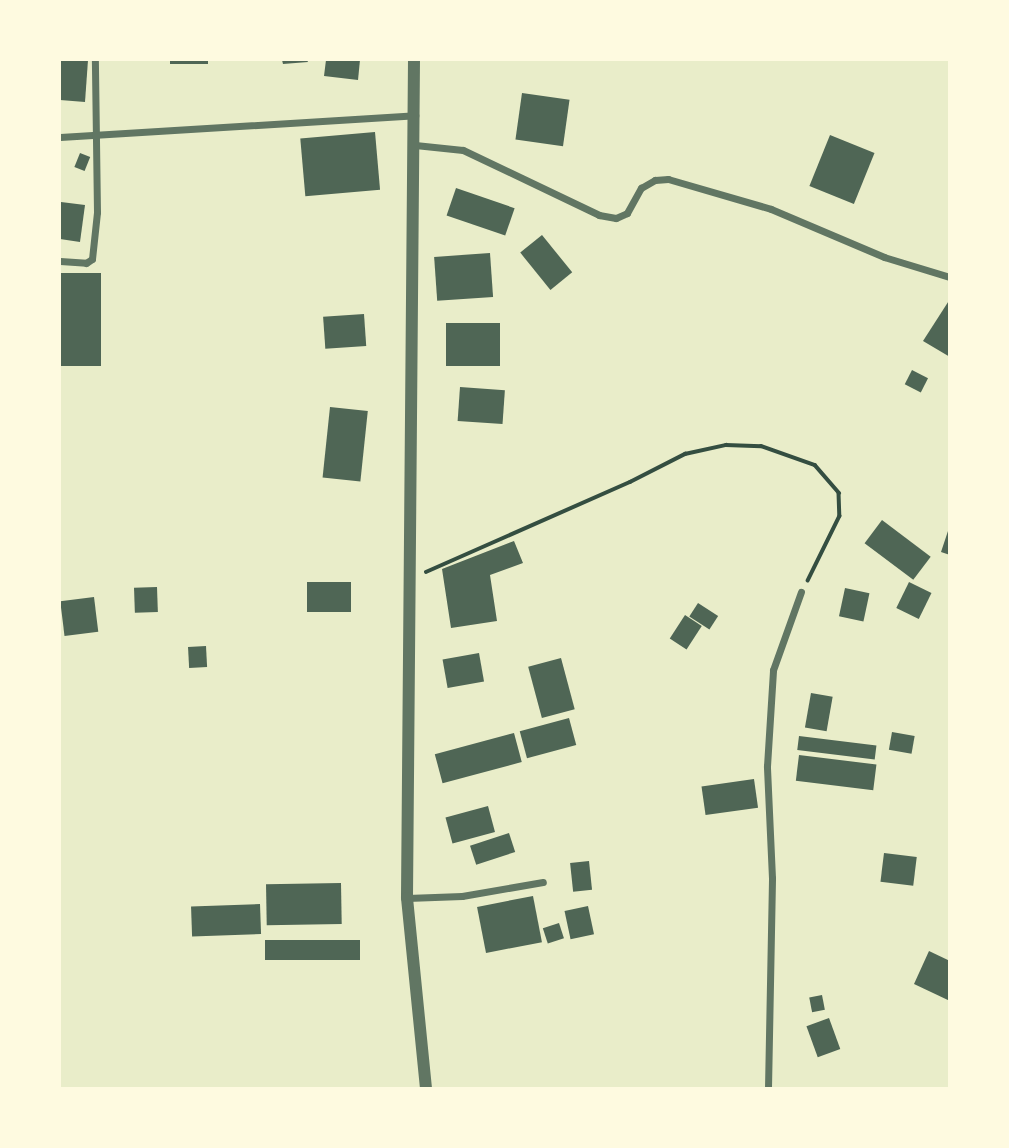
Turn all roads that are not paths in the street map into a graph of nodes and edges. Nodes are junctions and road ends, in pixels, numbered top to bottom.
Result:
1 (95, 60) edge
2 (414, 60) edge
3 (415, 116) junction
4 (60, 137) edge
5 (96, 138) junction
6 (415, 145) junction
7 (60, 261) edge
8 (950, 277) edge
9 (802, 592) road end
10 (543, 882) dead end
11 (407, 898) junction
12 (426, 1088) edge
13 (768, 1088) edge

1 - 5 street
2 - 3 street
3 - 5 street
3 - 6 street
4 - 5 street
5 - 7 street
6 - 8 street
6 - 11 street
9 - 13 street
10 - 11 street
11 - 12 street

